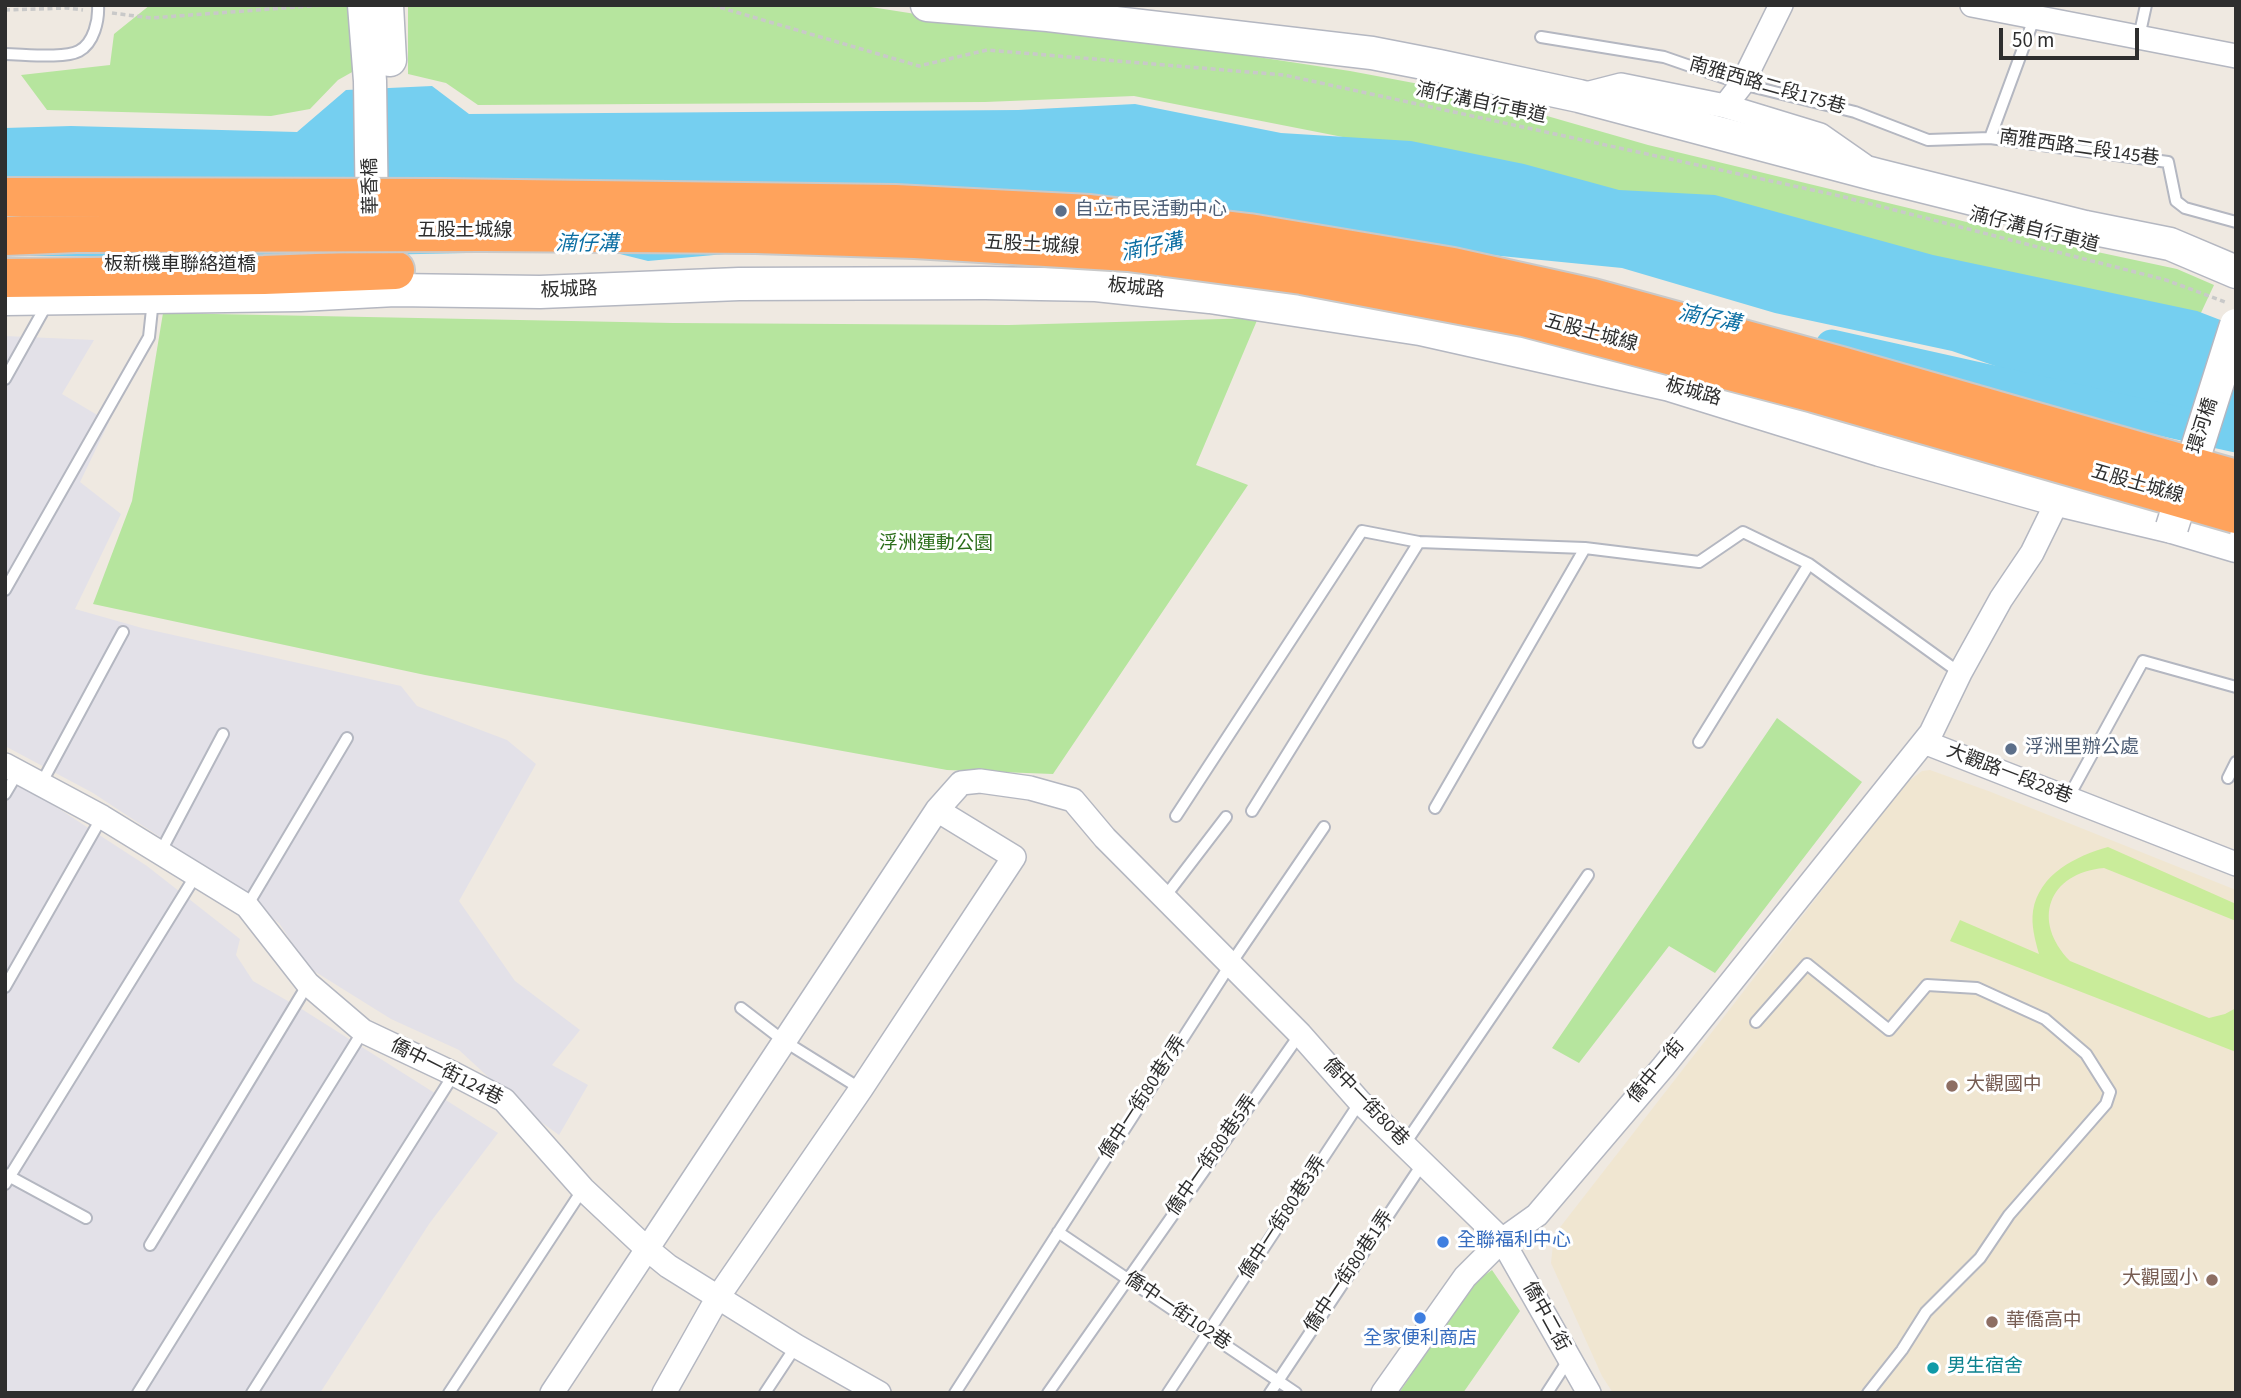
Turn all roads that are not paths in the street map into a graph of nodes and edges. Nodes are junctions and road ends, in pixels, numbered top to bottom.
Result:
1 (364, 5) edge
2 (387, 5) edge
3 (927, 5) edge
4 (1781, 5) edge
5 (1972, 5) edge
6 (2146, 5) edge
7 (98, 8) edge
8 (2047, 13) edge
9 (1541, 37) dead end
10 (2139, 37) junction
11 (2235, 52) edge
12 (5, 54) edge
13 (380, 80) junction
14 (1742, 84) junction
15 (1578, 96) junction
16 (1725, 106) junction
17 (1990, 138) junction
18 (1877, 175) junction
19 (5, 197) edge
20 (2236, 222) edge
21 (5, 236) edge
22 (5, 267) edge
23 (2236, 272) edge
24 (380, 275) junction
25 (5, 278) edge
26 (153, 297) junction
27 (5, 299) edge
28 (50, 299) junction
29 (2236, 325) edge
30 (5, 379) edge
31 (2236, 480) edge
32 (2058, 500) junction
33 (2236, 514) edge
34 (2172, 527) junction
35 (1419, 541) junction
36 (2236, 546) edge
37 (1585, 548) junction
38 (1809, 564) junction
39 (5, 590) edge
40 (123, 632) dead end
41 (1959, 673) junction
42 (2236, 687) edge
43 (223, 734) dead end
44 (347, 738) dead end
45 (1699, 742) dead end
46 (1924, 742) junction
47 (2236, 762) edge
48 (11, 769) edge
49 (2228, 778) dead end
50 (41, 785) junction
51 (5, 794) edge
52 (2068, 798) junction
53 (1435, 808) dead end
54 (937, 810) junction
55 (1252, 811) dead end
56 (1176, 816) dead end
57 (102, 817) junction
58 (1226, 817) dead end
59 (1324, 827) dead end
60 (160, 853) junction
61 (2236, 864) edge
62 (196, 875) junction
63 (1588, 876) dead end
64 (1164, 898) junction
65 (247, 906) junction
66 (1230, 965) junction
67 (308, 984) junction
68 (5, 987) edge
69 (741, 1008) dead end
70 (1756, 1022) dead end
71 (363, 1031) junction
72 (1300, 1034) junction
73 (784, 1041) junction
74 (454, 1073) junction
75 (861, 1089) junction
76 (1360, 1102) junction
77 (1404, 1144) junction
78 (1423, 1163) junction
79 (7, 1178) edge
80 (583, 1189) junction
81 (86, 1218) dead end
82 (1058, 1232) junction
83 (1502, 1240) junction
84 (150, 1244) dead end
85 (646, 1248) junction
86 (1127, 1278) junction
87 (718, 1297) junction
88 (1208, 1334) junction
89 (796, 1346) junction
90 (1569, 1359) junction
91 (1278, 1380) junction
92 (138, 1393) edge
93 (252, 1393) edge
94 (449, 1393) edge
95 (552, 1393) edge
96 (664, 1393) edge
97 (765, 1393) edge
98 (879, 1393) edge
99 (955, 1393) edge
100 (1048, 1393) edge
101 (1168, 1393) edge
102 (1269, 1393) edge
103 (1296, 1393) edge
104 (1383, 1393) edge
105 (1546, 1393) edge
106 (1588, 1393) edge
107 (1868, 1393) edge

1 - 13 street
2 - 13 street
3 - 15 street
4 - 14 street
5 - 8 street
6 - 10 lane
7 - 12 lane
8 - 10 street
8 - 17 lane, 南雅西路二段145巷
9 - 14 lane, 南雅西路二段175巷
10 - 11 street
13 - 24 street, 華香橋, bridge
14 - 16 street
14 - 17 lane, 南雅西路二段175巷
15 - 16 street
15 - 18 street
16 - 18 street
17 - 20 lane, 南雅西路二段145巷
18 - 23 street
19 - 31 highway, 五股土城線, bridge
21 - 33 highway, 五股土城線, bridge
22 - 24 lane, 板新機車聯絡道橋
24 - 25 highway
24 - 26 street, 板城路
24 - 32 street, 板城路
26 - 28 street, 板城路
26 - 39 lane
27 - 28 street, 板城路
28 - 30 lane
29 - 34 street, 環河橋, bridge
32 - 34 street, 板城路
32 - 41 street, 大觀路一段28巷
34 - 36 street, 板城路
35 - 37 lane
35 - 55 lane
35 - 56 lane
37 - 38 lane
37 - 53 lane
38 - 41 lane
38 - 45 lane
40 - 50 lane
41 - 46 street, 大觀路一段28巷
42 - 52 lane
43 - 60 lane
44 - 65 lane
46 - 52 street, 大觀路一段28巷
46 - 83 street, 僑中一街
47 - 49 lane
48 - 50 street, 僑中一街124巷
48 - 51 lane
50 - 57 street, 僑中一街124巷
52 - 61 street, 大觀路一段28巷
54 - 64 street, 僑中一街80巷
54 - 73 street, 僑中一街80巷
54 - 75 street
57 - 60 street, 僑中一街124巷
57 - 68 lane
58 - 64 lane
59 - 66 lane, 僑中一街80巷7弄
60 - 62 street, 僑中一街124巷
62 - 65 street, 僑中一街124巷
62 - 79 lane
63 - 77 lane
64 - 66 street, 僑中一街80巷
65 - 67 street, 僑中一街124巷
66 - 72 street, 僑中一街80巷
66 - 82 lane, 僑中一街80巷7弄
67 - 71 street, 僑中一街124巷
67 - 84 lane
69 - 73 lane
70 - 107 lane
71 - 74 street, 僑中一街124巷
71 - 92 lane
72 - 76 street, 僑中一街80巷
72 - 86 lane, 僑中一街80巷5弄
73 - 75 lane
73 - 85 street, 僑中一街80巷
74 - 80 street, 僑中一街124巷
74 - 93 lane
75 - 87 street
76 - 77 street, 僑中一街80巷
76 - 88 lane, 僑中一街80巷3弄
77 - 78 street, 僑中一街80巷
78 - 83 street, 僑中一街80巷
78 - 91 lane, 僑中一街80巷1弄
79 - 81 lane
80 - 85 street, 僑中一街124巷
80 - 94 lane
82 - 86 lane, 僑中一街102巷
82 - 99 lane, 僑中一街80巷7弄
83 - 90 street, 僑中二街
83 - 104 street, 僑中一街
85 - 87 street, 僑中一街124巷
85 - 95 street, 僑中一街80巷
86 - 88 lane, 僑中一街102巷
86 - 100 lane, 僑中一街80巷5弄
87 - 89 street, 僑中一街124巷
87 - 96 street
88 - 91 lane, 僑中一街102巷
88 - 101 lane, 僑中一街80巷3弄
89 - 97 lane
89 - 98 street, 僑中一街124巷
90 - 105 lane
90 - 106 street, 僑中二街
91 - 102 lane, 僑中一街80巷1弄
91 - 103 lane, 僑中一街102巷

